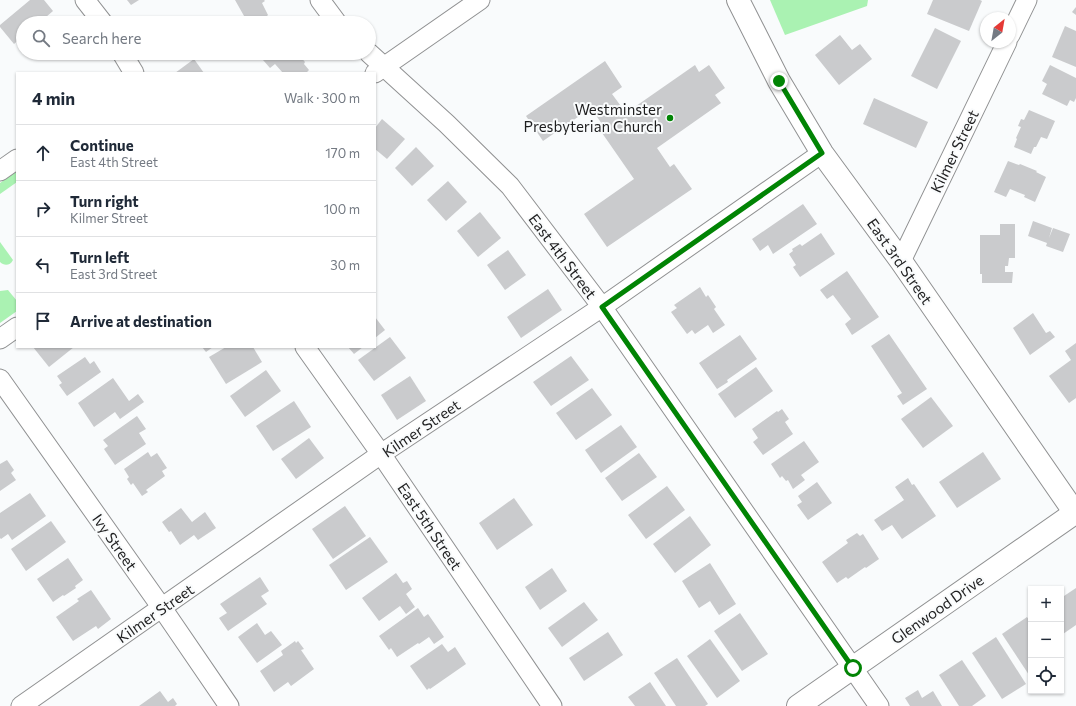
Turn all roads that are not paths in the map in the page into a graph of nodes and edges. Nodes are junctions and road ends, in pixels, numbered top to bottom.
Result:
1 (85, 0) edge
2 (320, 0) edge
3 (480, 0) edge
4 (738, 0) edge
5 (1027, 0) edge
6 (98, 16) edge
7 (333, 16) edge
8 (1016, 23) edge
9 (1004, 48) edge
10 (126, 60) edge
11 (374, 60) edge
12 (380, 70) edge
13 (133, 72) edge
14 (822, 153) junction
15 (16, 160) edge
16 (0, 171) edge
17 (901, 261) junction
18 (602, 307) junction
19 (16, 328) edge
20 (0, 339) edge
21 (306, 348) edge
22 (0, 379) edge
23 (381, 454) junction
24 (1076, 513) edge
25 (162, 608) junction
26 (853, 668) junction
27 (21, 706) edge
28 (229, 706) edge
29 (552, 706) edge
30 (798, 706) edge
31 (879, 706) edge

1 - 6 street
2 - 7 street
3 - 12 street
4 - 14 street, East 3rd Street
5 - 8 street
9 - 17 street, Kilmer Street
10 - 13 street
11 - 12 street, East 4th Street
12 - 18 street, East 4th Street
14 - 17 street, East 3rd Street
14 - 18 street, Kilmer Street
15 - 16 street
17 - 24 street, East 3rd Street
18 - 23 street, Kilmer Street
18 - 26 street, East 4th Street
19 - 20 street
21 - 23 street, East 5th Street
22 - 25 street, Ivy Street
23 - 25 street, Kilmer Street
23 - 29 street, East 5th Street
24 - 26 street, Glenwood Drive
25 - 27 street, Kilmer Street
25 - 28 street, Ivy Street
26 - 30 street, Glenwood Drive
26 - 31 street, East 4th Street

